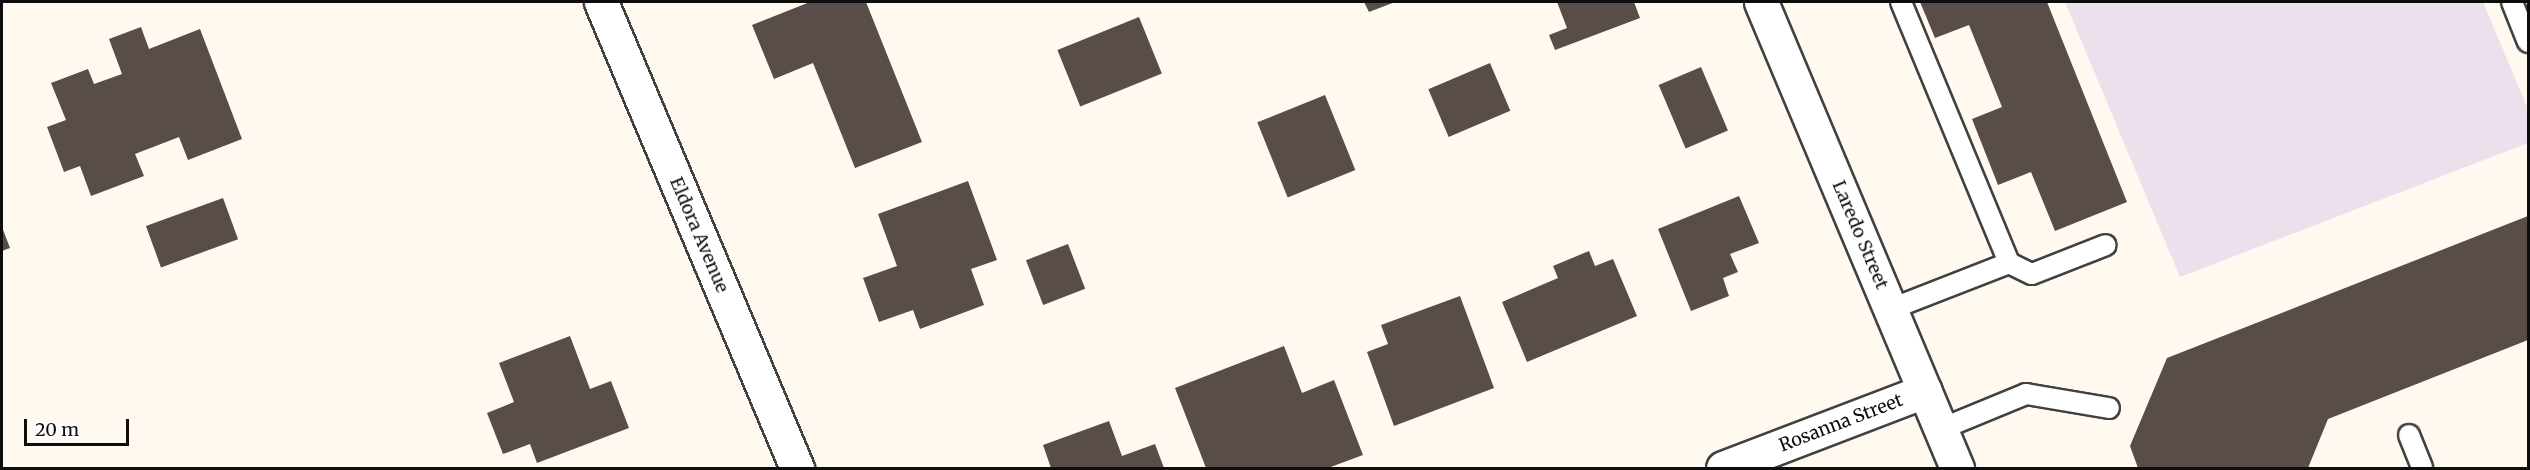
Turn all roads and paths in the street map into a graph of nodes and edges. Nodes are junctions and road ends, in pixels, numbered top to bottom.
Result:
1 (601, 2) edge
2 (1761, 2) edge
3 (1901, 2) edge
4 (2512, 2) edge
5 (2529, 42) edge
6 (2106, 245) dead end
7 (2009, 263) junction
8 (1891, 309) junction
9 (1926, 391) junction
10 (2109, 408) dead end
11 (1941, 429) junction
12 (2409, 435) dead end
13 (797, 468) edge
14 (1723, 468) edge
15 (1958, 468) edge
16 (2422, 468) edge

1 - 13 street, Eldora Avenue
2 - 8 street, Laredo Street
3 - 7 lane
4 - 5 lane
6 - 7 lane
7 - 8 lane
8 - 9 street, Laredo Street
9 - 11 street, Laredo Street
9 - 14 street, Rosanna Street
10 - 11 lane
11 - 15 street, Laredo Street
12 - 16 lane

